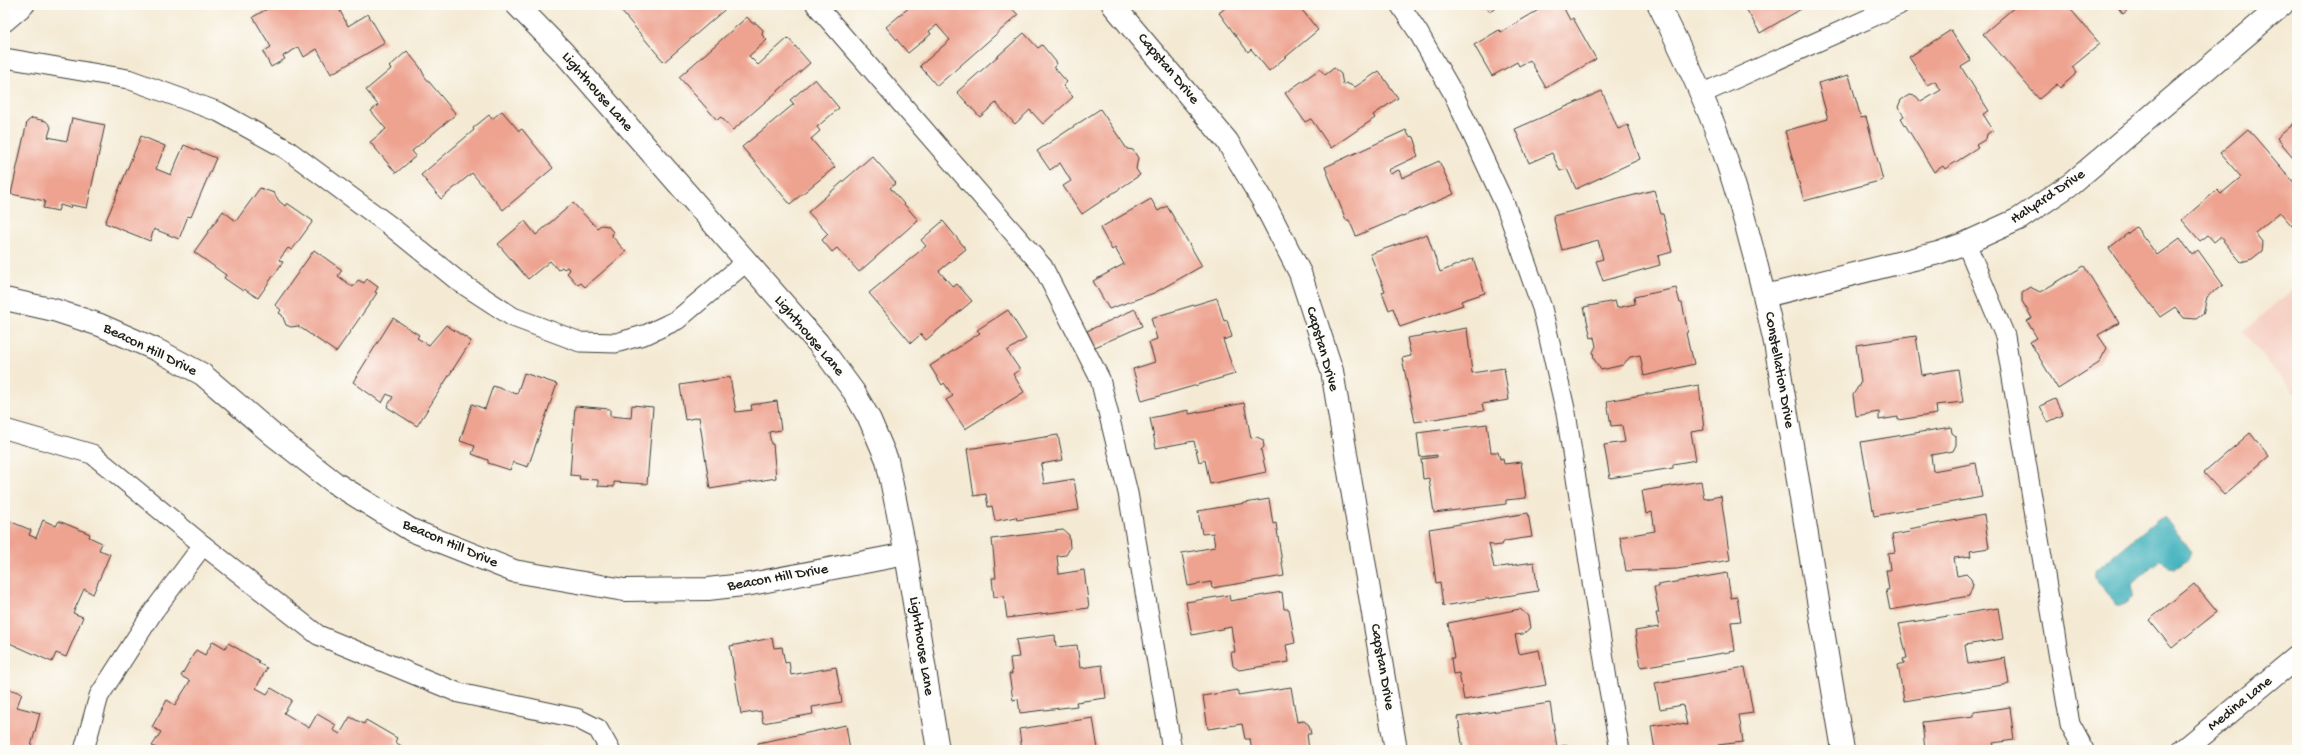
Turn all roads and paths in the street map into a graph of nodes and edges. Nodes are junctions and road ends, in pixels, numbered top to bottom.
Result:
1 (25, 5) edge
2 (517, 5) edge
3 (816, 5) edge
4 (1113, 5) edge
5 (1400, 5) edge
6 (1659, 5) edge
7 (1899, 5) edge
8 (2282, 5) edge
9 (5, 22) edge
10 (5, 58) edge
11 (1701, 94) junction
12 (1966, 243) junction
13 (746, 262) junction
14 (1765, 296) junction
15 (5, 299) edge
16 (5, 429) edge
17 (203, 545) junction
18 (906, 554) junction
19 (2297, 657) edge
20 (84, 750) edge
21 (610, 750) edge
22 (938, 750) edge
23 (1172, 750) edge
24 (1396, 750) edge
25 (1620, 750) edge
26 (1843, 750) edge
27 (2084, 750) edge
28 (2184, 750) edge

1 - 9 lane
2 - 13 street, Lighthouse Lane
3 - 23 lane
4 - 24 street, Capstan Drive
5 - 25 lane
6 - 11 street, Constellation Drive
7 - 11 lane
8 - 12 street, Halyard Drive
10 - 13 lane
11 - 14 street, Constellation Drive
12 - 14 street, Halyard Drive
12 - 27 lane
13 - 18 street, Lighthouse Lane
14 - 26 street, Constellation Drive
15 - 18 street, Beacon Hill Drive
16 - 17 lane
17 - 20 lane
17 - 21 lane
18 - 22 street, Lighthouse Lane
19 - 28 street, Medina Lane

